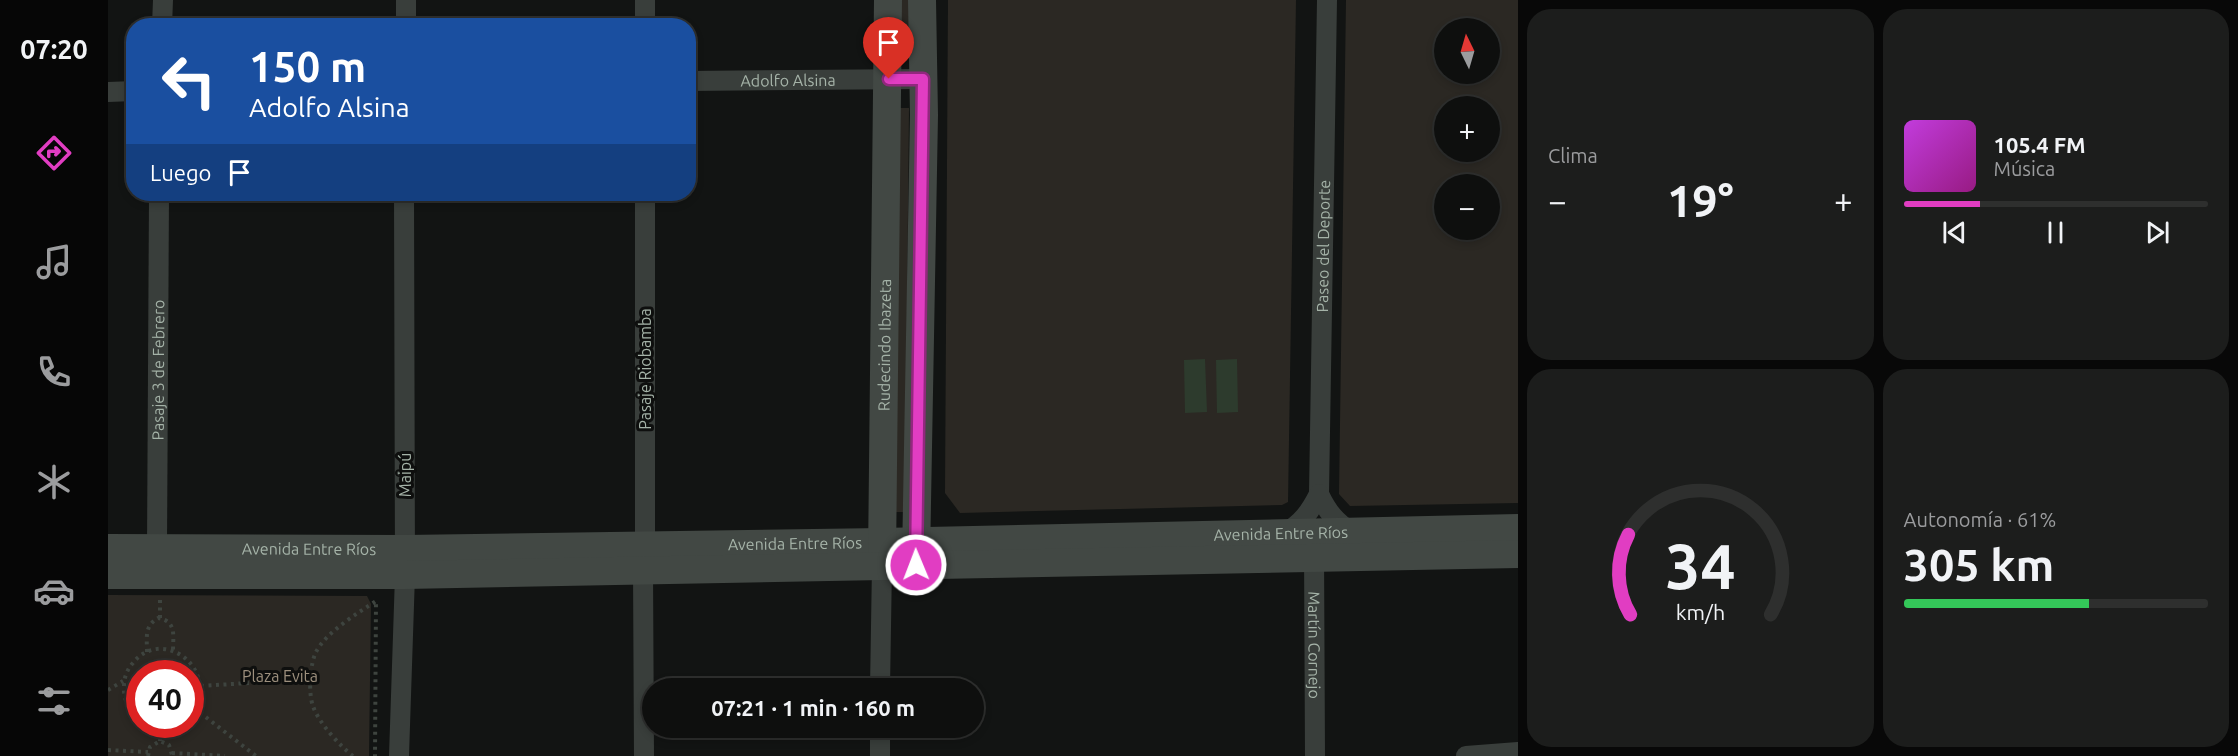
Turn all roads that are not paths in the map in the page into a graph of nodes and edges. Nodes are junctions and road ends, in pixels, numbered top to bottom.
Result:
1 (163, 0) edge
2 (406, 0) edge
3 (645, 0) edge
4 (888, 0) edge
5 (922, 0) edge
6 (1327, 0) edge
7 (162, 18) edge
8 (406, 18) edge
9 (645, 18) edge
10 (889, 79) junction
11 (923, 79) junction
12 (696, 81) edge
13 (108, 92) edge
14 (126, 92) edge
15 (159, 201) edge
16 (405, 201) edge
17 (645, 201) edge
18 (1319, 494) junction
19 (1518, 528) edge
20 (1352, 531) junction
21 (1285, 533) junction
22 (1314, 545) junction
23 (157, 547) junction
24 (108, 548) edge
25 (916, 553) junction
26 (882, 554) junction
27 (1518, 554) edge
28 (644, 557) junction
29 (405, 562) junction
30 (108, 575) edge
31 (880, 678) edge
32 (880, 738) edge
33 (1518, 752) edge
34 (399, 756) edge
35 (644, 756) edge
36 (880, 756) edge
37 (1316, 756) edge
38 (1466, 756) edge

1 - 7 street
2 - 8 street
3 - 9 street
4 - 10 main road, Rudecindo Ibazeta
5 - 11 main road, Rudecindo Ibazeta
6 - 18 street, Paseo del Deporte
10 - 11 street, Adolfo Alsina
10 - 12 street, Adolfo Alsina
10 - 26 main road, Rudecindo Ibazeta
11 - 25 main road, Rudecindo Ibazeta
13 - 14 street
15 - 23 street, Pasaje 3 de Febrero
16 - 29 street, Maipú
17 - 28 street, Pasaje Riobamba
18 - 20 street
18 - 21 street
19 - 20 main road, Avenida Entre Ríos
20 - 22 main road, Avenida Entre Ríos
21 - 22 main road, Avenida Entre Ríos
21 - 25 main road, Avenida Entre Ríos
22 - 25 main road, Avenida Entre Ríos
22 - 27 main road, Avenida Entre Ríos
22 - 37 street, Martín Cornejo
23 - 24 main road, Avenida Entre Ríos
23 - 29 main road, Avenida Entre Ríos
25 - 26 main road, Avenida Entre Ríos
26 - 28 main road, Avenida Entre Ríos
26 - 31 street, Rudecindo Ibazeta
28 - 29 main road, Avenida Entre Ríos
28 - 35 street, Pasaje Riobamba
29 - 30 main road, Avenida Entre Ríos
29 - 34 street, Maipú
32 - 36 street
33 - 38 street

